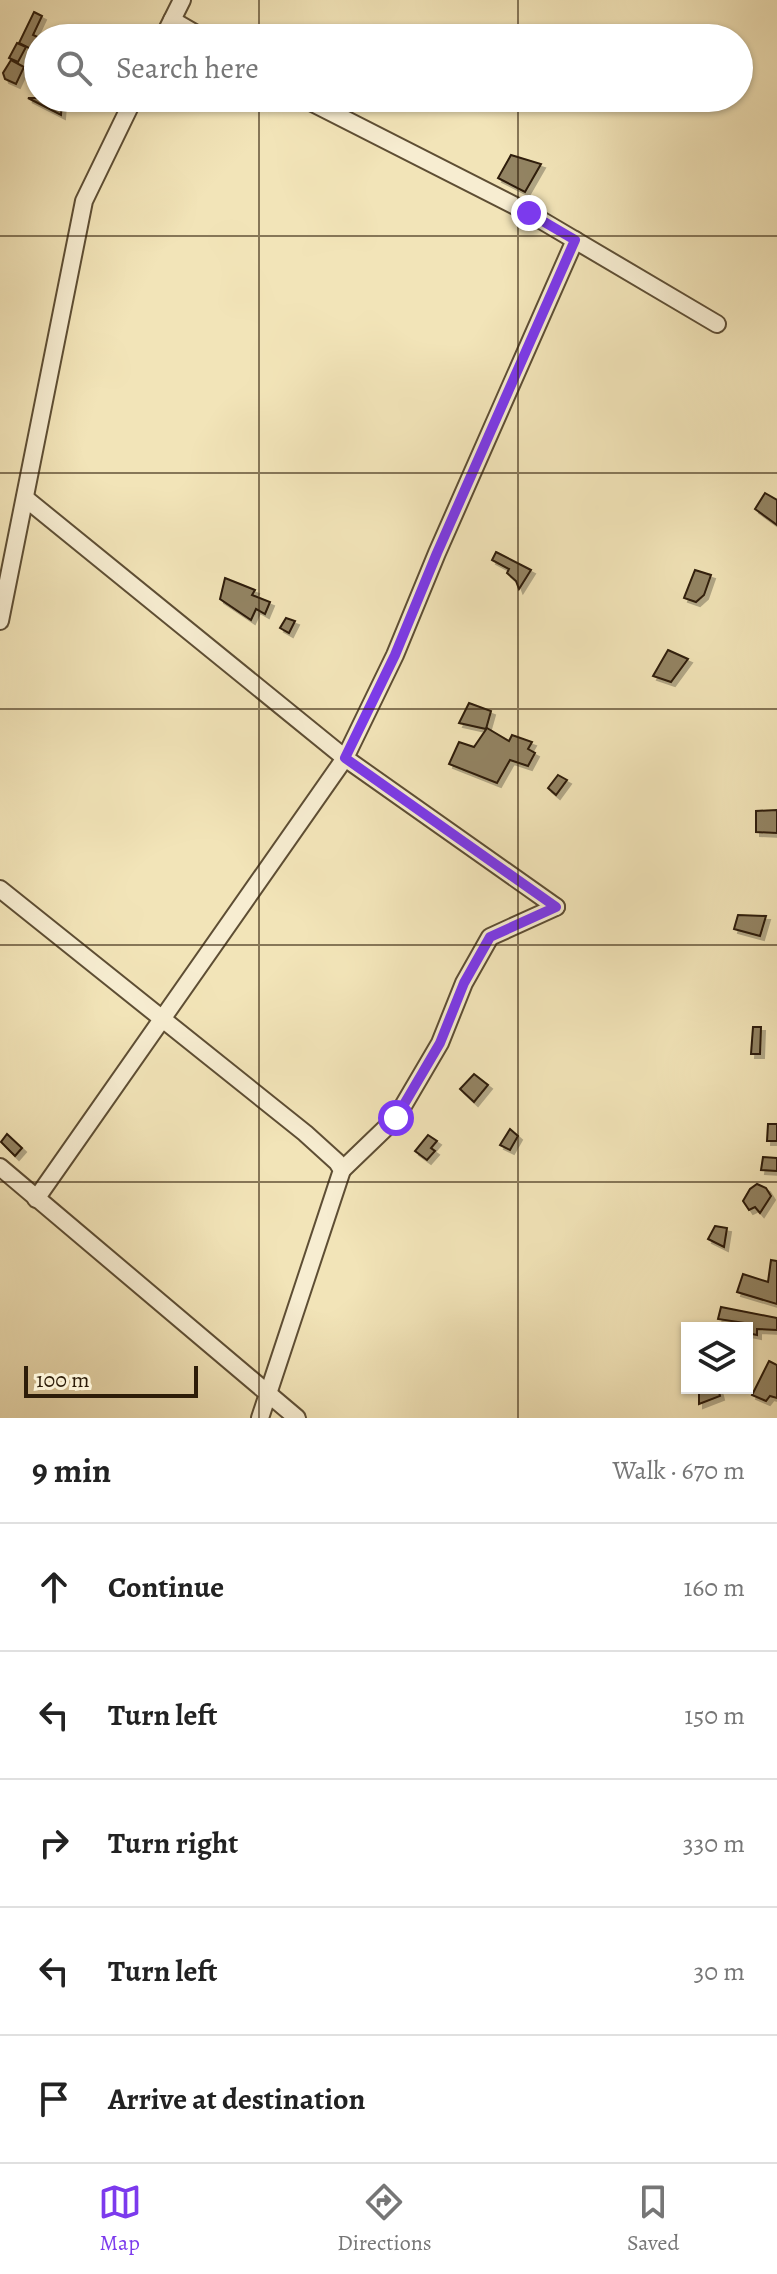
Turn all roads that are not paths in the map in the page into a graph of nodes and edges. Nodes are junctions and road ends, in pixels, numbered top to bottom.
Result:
1 (182, 0) edge
2 (172, 20) junction
3 (170, 24) edge
4 (179, 24) edge
5 (127, 112) edge
6 (331, 112) edge
7 (575, 240) junction
8 (717, 324) dead end
9 (25, 498) junction
10 (0, 621) edge
11 (345, 758) junction
12 (0, 889) edge
13 (162, 1019) junction
14 (0, 1167) edge
15 (342, 1170) junction
16 (36, 1199) junction
17 (266, 1392) junction
18 (260, 1418) edge
19 (297, 1418) edge

1 - 2 street
2 - 3 street
2 - 4 street
5 - 9 street
6 - 7 street
7 - 8 street
7 - 11 street
9 - 10 street
9 - 11 street
11 - 13 street
11 - 15 street
12 - 13 street
13 - 15 street
13 - 16 street
14 - 16 street
15 - 17 street
16 - 17 street
17 - 18 street
17 - 19 street

